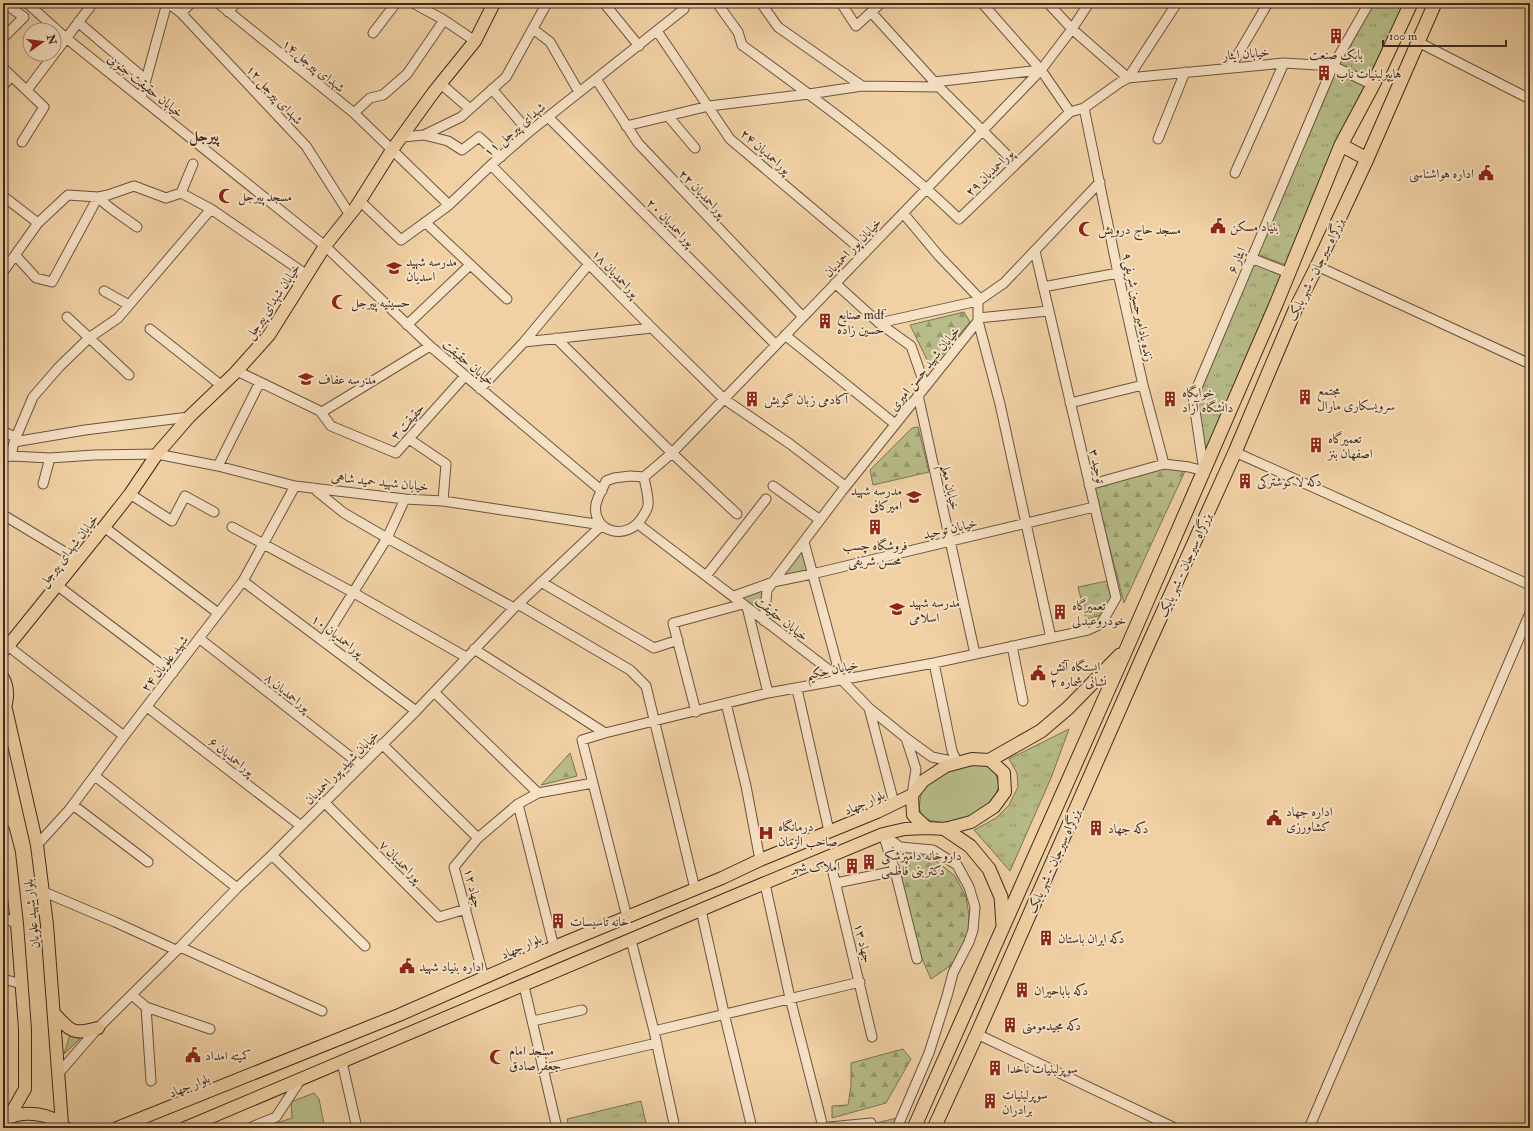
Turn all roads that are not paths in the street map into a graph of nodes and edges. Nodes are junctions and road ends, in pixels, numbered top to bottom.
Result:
1 (4, 3) edge
2 (27, 3) edge
3 (93, 3) edge
4 (168, 3) edge
5 (191, 3) edge
6 (218, 3) edge
7 (236, 3) edge
8 (396, 3) edge
9 (413, 3) edge
10 (494, 3) edge
11 (547, 3) edge
12 (604, 3) edge
13 (682, 3) edge
14 (717, 3) edge
15 (761, 3) edge
16 (841, 3) edge
17 (881, 3) edge
18 (982, 3) edge
19 (1048, 3) edge
20 (1089, 3) edge
21 (1176, 3) edge
22 (1268, 3) edge
23 (1370, 3) edge
24 (1411, 3) edge
25 (1436, 3) edge
26 (426, 6) edge
27 (228, 12) junction
28 (871, 12) junction
29 (181, 13) junction
30 (444, 20) junction
31 (78, 22) junction
32 (533, 29) junction
33 (1072, 29) junction
34 (657, 31) junction
35 (373, 33) dead end
36 (3, 38) edge
37 (66, 38) junction
38 (475, 41) junction
39 (1418, 42) junction
40 (639, 46) junction
41 (1284, 63) junction
42 (1333, 66) junction
43 (3, 68) edge
44 (1230, 68) junction
45 (1041, 70) junction
46 (1185, 72) junction
47 (10, 76) junction
48 (1128, 78) junction
49 (596, 79) junction
50 (146, 80) junction
51 (441, 84) junction
52 (937, 84) junction
53 (1373, 85) junction
54 (3, 86) edge
55 (862, 86) junction
56 (492, 89) junction
57 (28, 90) junction
58 (579, 92) junction
59 (809, 94) junction
60 (141, 98) junction
61 (1530, 99) edge
62 (709, 106) junction
63 (1084, 108) junction
64 (470, 109) junction
65 (1070, 112) junction
66 (354, 113) junction
67 (668, 116) junction
68 (548, 117) junction
69 (626, 126) junction
70 (983, 130) junction
71 (529, 132) junction
72 (424, 135) junction
73 (402, 137) junction
74 (1158, 139) dead end
75 (22, 142) dead end
76 (1341, 145) junction
77 (695, 148) dead end
78 (392, 150) junction
79 (501, 157) junction
80 (1367, 159) junction
81 (193, 164) dead end
82 (1016, 164) junction
83 (491, 165) junction
84 (1235, 173) dead end
85 (1100, 182) junction
86 (927, 188) junction
87 (181, 193) junction
88 (3, 196) edge
89 (98, 197) junction
90 (360, 201) junction
91 (449, 206) junction
92 (211, 209) junction
93 (903, 213) junction
94 (350, 215) junction
95 (424, 222) junction
96 (38, 224) junction
97 (138, 227) dead end
98 (324, 246) junction
99 (1035, 251) junction
100 (865, 253) junction
101 (16, 256) junction
102 (1251, 258) junction
103 (589, 264) junction
104 (470, 265) junction
105 (1317, 266) junction
106 (3, 272) edge
107 (1118, 273) junction
108 (1289, 273) junction
109 (307, 275) junction
110 (836, 283) junction
111 (1043, 287) junction
112 (104, 291) dead end
113 (507, 299) dead end
114 (979, 300) junction
115 (129, 305) junction
116 (1048, 310) junction
117 (67, 317) dead end
118 (803, 317) junction
119 (978, 320) junction
120 (879, 322) junction
121 (407, 325) junction
122 (150, 328) dead end
123 (652, 328) junction
124 (785, 335) junction
125 (89, 338) junction
126 (556, 338) junction
127 (524, 342) junction
128 (776, 345) junction
129 (430, 346) junction
130 (1530, 364) edge
131 (237, 371) junction
132 (129, 375) dead end
133 (465, 376) junction
134 (260, 382) junction
135 (1143, 385) junction
136 (222, 386) junction
137 (925, 386) junction
138 (480, 388) junction
139 (918, 395) junction
140 (724, 399) junction
141 (1070, 403) junction
142 (321, 411) junction
143 (188, 417) junction
144 (895, 424) junction
145 (3, 432) edge
146 (15, 439) junction
147 (409, 439) junction
148 (1236, 452) junction
149 (672, 453) junction
150 (157, 454) junction
151 (7, 457) edge
152 (50, 458) junction
153 (1164, 464) junction
154 (218, 466) junction
155 (1204, 471) junction
156 (644, 477) junction
157 (42, 484) dead end
158 (1089, 485) junction
159 (295, 486) junction
160 (773, 486) dead end
161 (845, 486) junction
162 (312, 487) junction
163 (602, 491) junction
164 (130, 494) junction
165 (405, 499) junction
166 (766, 499) dead end
167 (443, 501) junction
168 (1094, 507) junction
169 (214, 512) dead end
170 (738, 514) dead end
171 (5, 516) dead end
172 (820, 520) junction
173 (1026, 523) junction
174 (638, 524) junction
175 (602, 525) junction
176 (104, 527) junction
177 (232, 527) dead end
178 (387, 538) junction
179 (950, 541) junction
180 (804, 542) junction
181 (264, 545) junction
182 (78, 560) junction
183 (812, 574) junction
184 (706, 576) junction
185 (243, 581) junction
186 (541, 582) junction
187 (772, 582) junction
188 (1530, 584) edge
189 (58, 586) junction
190 (354, 593) junction
191 (734, 596) junction
192 (516, 606) junction
193 (745, 606) junction
194 (1530, 612) edge
195 (218, 613) junction
196 (764, 621) junction
197 (1101, 624) joint
198 (1050, 638) junction
199 (200, 639) junction
200 (323, 640) junction
201 (678, 640) junction
202 (1012, 646) junction
203 (6, 648) edge
204 (474, 649) junction
205 (1126, 650) junction
206 (975, 654) junction
207 (466, 657) junction
208 (934, 663) junction
209 (173, 673) junction
210 (3, 678) edge
211 (841, 679) junction
212 (797, 689) junction
213 (434, 692) junction
214 (768, 693) junction
215 (1023, 701) dead end
216 (726, 704) junction
217 (4, 707) edge
218 (147, 707) junction
219 (869, 708) junction
220 (416, 711) junction
221 (696, 712) junction
222 (656, 721) junction
223 (605, 733) junction
224 (124, 736) junction
225 (906, 738) junction
226 (382, 744) junction
227 (990, 760) junction
228 (957, 762) junction
229 (361, 765) junction
230 (95, 776) junction
231 (593, 783) junction
232 (538, 793) junction
233 (912, 795) junction
234 (325, 803) junction
235 (518, 804) junction
236 (894, 804) junction
237 (72, 805) junction
238 (301, 826) junction
239 (927, 828) junction
240 (945, 829) junction
241 (3, 830) edge
242 (829, 832) junction
243 (883, 834) junction
244 (478, 838) junction
245 (37, 845) junction
246 (5, 847) edge
247 (272, 855) junction
248 (828, 856) junction
249 (760, 860) junction
250 (148, 862) dead end
251 (895, 871) junction
252 (836, 883) junction
253 (765, 884) junction
254 (237, 888) junction
255 (695, 889) junction
256 (44, 892) junction
257 (466, 909) junction
258 (701, 910) junction
259 (3, 917) edge
260 (627, 917) junction
261 (17, 924) junction
262 (1003, 927) junction
263 (631, 940) junction
264 (365, 946) dead end
265 (554, 947) junction
266 (178, 948) junction
267 (917, 959) dead end
268 (3, 978) edge
269 (484, 978) junction
270 (860, 982) junction
271 (22, 984) junction
272 (524, 986) junction
273 (132, 995) junction
274 (790, 998) junction
275 (146, 1007) junction
276 (582, 1010) dead end
277 (322, 1011) dead end
278 (54, 1013) junction
279 (724, 1013) junction
280 (399, 1015) junction
281 (533, 1021) junction
282 (98, 1028) junction
283 (210, 1029) dead end
284 (654, 1030) junction
285 (977, 1034) junction
286 (406, 1035) junction
287 (872, 1037) dead end
288 (657, 1043) junction
289 (342, 1062) junction
290 (544, 1069) junction
291 (58, 1074) junction
292 (302, 1078) junction
293 (151, 1081) dead end
294 (6, 1119) edge
295 (64, 1126) edge
296 (821, 1127) edge
297 (117, 1128) edge
298 (184, 1128) edge
299 (249, 1128) edge
300 (357, 1128) edge
301 (557, 1128) edge
302 (675, 1128) edge
303 (752, 1128) edge
304 (868, 1128) edge
305 (897, 1128) edge
306 (914, 1128) edge
307 (934, 1128) edge
308 (1175, 1128) edge
309 (1309, 1128) edge

1 - 36 street
2 - 37 street, خیابان حقیقت جنوبی
3 - 31 street
4 - 29 street, شهدای پیرجل ۱۲
4 - 50 street
5 - 29 street
6 - 27 street, شهدای پیرجل ۱۴
7 - 27 street
8 - 35 street
9 - 26 street
10 - 38 main road, خیابان شهدای پیرجل
11 - 32 street
12 - 40 street
13 - 34 street, شهدای پیرجل ۱۱
14 - 59 street
15 - 55 street
16 - 28 street
17 - 28 street
18 - 45 street
19 - 33 street
20 - 33 street, خیابان پور احمدیان
21 - 48 street
22 - 44 street
23 - 42 street, ایثار ۶
24 - 53 highway, بزرگراه سیرجان - شهر بابک
25 - 39 highway, بزرگراه سیرجان - شهر بابک
26 - 30 street
27 - 66 street, شهدای پیرجل ۱۴
28 - 52 street
29 - 94 street, شهدای پیرجل ۱۲
30 - 38 street
30 - 66 street
31 - 37 street
31 - 50 street
32 - 56 street
32 - 58 street
33 - 45 street, خیابان پور احمدیان
33 - 48 street
34 - 40 street, شهدای پیرجل ۱۱
34 - 62 street, پوراحمدیان ۲۴
37 - 57 street
37 - 60 street, خیابان حقیقت جنوبی
38 - 51 main road, خیابان شهدای پیرجل
39 - 61 street
39 - 80 highway, بزرگراه سیرجان - شهر بابک
40 - 49 street, شهدای پیرجل ۱۱
41 - 42 street, خیابان ایثار
41 - 44 street, خیابان ایثار
41 - 84 street
42 - 53 street, خیابان ایثار
42 - 102 street, ایثار ۶
43 - 47 street
44 - 46 street, خیابان ایثار
45 - 52 street
45 - 65 street
45 - 70 street, خیابان پور احمدیان
46 - 48 street, خیابان ایثار
46 - 74 street
47 - 54 street
47 - 57 street
48 - 63 street, خیابان ایثار
49 - 58 street, شهدای پیرجل ۱۱
49 - 69 street, پوراحمدیان ۲۲
50 - 60 street
51 - 64 street
51 - 73 main road, خیابان شهدای پیرجل
52 - 55 street
52 - 70 street
53 - 76 highway, بزرگراه سیرجان - شهر بابک
55 - 59 street
56 - 64 street
56 - 71 street
57 - 75 street
58 - 68 street, شهدای پیرجل ۱۱
59 - 62 street
59 - 86 street
60 - 98 street, خیابان حقیقت جنوبی
62 - 67 street
62 - 100 street, پوراحمدیان ۲۴
63 - 65 street
63 - 85 street, زنده یادامیرحسین شریفی۹
64 - 72 street
65 - 82 street, پوراحمدیان ۲۹
66 - 78 street, شهدای پیرجل ۱۴
67 - 69 street
67 - 77 street
68 - 71 street, شهدای پیرجل ۱۱
68 - 128 street, پوراحمدیان ۲۰
69 - 118 street, پوراحمدیان ۲۲
70 - 82 street
70 - 86 street, خیابان پور احمدیان
71 - 79 street, شهدای پیرجل ۱۱
72 - 73 street
72 - 79 street
73 - 78 main road, خیابان شهدای پیرجل
76 - 80 highway
76 - 108 highway, بزرگراه سیرجان - شهر بابک
78 - 90 main road, خیابان شهدای پیرجل
78 - 91 street, شهدای پیرجل ۱۴
79 - 83 street, شهدای پیرجل ۱۱
80 - 105 highway, بزرگراه سیرجان - شهر بابک
81 - 87 street
82 - 86 street, پوراحمدیان ۲۹
83 - 91 street, شهدای پیرجل ۱۱
83 - 103 street, پوراحمدیان ۱۸
85 - 99 street
85 - 107 street, زنده یادامیرحسین شریفی۹
86 - 93 street, خیابان پور احمدیان
87 - 89 street
87 - 92 street
88 - 96 street
89 - 96 street
89 - 97 street
89 - 101 street
90 - 94 main road, خیابان شهدای پیرجل
90 - 95 street, شهدای پیرجل ۱۱
91 - 95 street, شهدای پیرجل ۱۱
92 - 109 street
92 - 115 street
93 - 100 street, خیابان پور احمدیان
93 - 114 street
94 - 98 main road, خیابان شهدای پیرجل
95 - 104 street
96 - 101 street
98 - 109 main road, خیابان شهدای پیرجل
98 - 121 street, خیابان حقیقت
99 - 111 street, توحید ۳
99 - 114 street
100 - 110 street, خیابان پور احمدیان
101 - 106 street
102 - 108 street
102 - 155 street, ایثار ۶
103 - 123 street, پوراحمدیان ۱۸
103 - 127 street
104 - 113 street
104 - 121 street
105 - 130 street
105 - 148 highway, بزرگراه سیرجان - شهر بابک
107 - 111 street
107 - 135 street, زنده یادامیرحسین شریفی۹
108 - 155 highway, بزرگراه سیرجان - شهر بابک
109 - 131 main road, خیابان شهدای پیرجل
110 - 118 street, خیابان پور احمدیان
110 - 120 street
111 - 116 street, توحید ۳
112 - 115 street
114 - 119 street
114 - 120 street
115 - 125 street
116 - 119 street
116 - 141 street, توحید ۳
117 - 125 street
118 - 124 street, خیابان پور احمدیان
119 - 137 street, خیابان شهید حسن امیری
119 - 173 street
120 - 137 street
121 - 129 street, خیابان حقیقت
122 - 136 street
123 - 126 street
123 - 140 street, پوراحمدیان ۱۸
124 - 128 street, خیابان پور احمدیان
124 - 144 street
125 - 132 street
125 - 146 street
126 - 127 street
126 - 149 street
127 - 138 street
128 - 140 street, خیابان پور احمدیان
129 - 133 street, خیابان حقیقت
129 - 142 street
131 - 134 street
131 - 136 main road, خیابان شهدای پیرجل
133 - 138 street, خیابان حقیقت
133 - 147 street, حقیقت ۳
134 - 142 street
134 - 154 street
135 - 141 street
135 - 153 street, زنده یادامیرحسین شریفی۹
136 - 143 main road, خیابان شهدای پیرجل
137 - 139 street, خیابان شهید حسن امیری
138 - 163 street, خیابان حقیقت
139 - 144 street, خیابان شهید حسن امیری
139 - 179 street, خیابان معلم
140 - 149 street, خیابان پور احمدیان
140 - 161 street, پوراحمدیان ۱۸
141 - 158 street, توحید ۳
142 - 147 street, حقیقت ۳
143 - 146 street
143 - 150 main road, خیابان شهدای پیرجل
144 - 161 street, خیابان شهید حسن امیری
145 - 146 street
146 - 151 street
147 - 167 street
148 - 188 street
148 - 285 highway, بزرگراه سیرجان - شهر بابک
149 - 156 street, خیابان پور احمدیان
149 - 170 street
150 - 152 street, خیابان شهید حمید شاهی
150 - 154 street, خیابان شهید حمید شاهی
150 - 164 main road, خیابان شهدای پیرجل
151 - 152 street, خیابان شهید حمید شاهی
152 - 157 street
153 - 155 street
153 - 158 street
154 - 159 street, خیابان شهید حمید شاهی
155 - 205 highway, بزرگراه سیرجان - شهر بابک
156 - 163 street
156 - 174 street
158 - 168 street, توحید ۳
159 - 162 street, خیابان شهید حمید شاهی
159 - 181 street, شهید علویان ۲۴
160 - 172 street
161 - 172 street, خیابان شهید حسن امیری
162 - 165 street, خیابان شهید حمید شاهی
162 - 178 street
163 - 175 street
164 - 169 street
164 - 176 main road, خیابان شهدای پیرجل
165 - 167 street, خیابان شهید حمید شاهی
165 - 178 street
166 - 184 street
167 - 175 street, خیابان شهید حمید شاهی
168 - 173 street, خیابان توحید
168 - 197 street, توحید ۳
171 - 182 street
172 - 180 street, خیابان شهید حسن امیری
173 - 179 street, خیابان توحید
173 - 198 street
174 - 175 street
174 - 184 street, خیابان حقیقت
175 - 186 street, خیابان شهید پور احمدیان
176 - 182 main road, خیابان شهدای پیرجل
176 - 195 street
177 - 181 street
178 - 190 street
178 - 192 street
179 - 183 street, خیابان توحید
179 - 206 street, خیابان معلم
180 - 183 street
180 - 187 street, خیابان شهید حسن امیری
181 - 185 street, شهید علویان ۲۴
181 - 190 street
182 - 189 main road, خیابان شهدای پیرجل
183 - 187 street, خیابان توحید
183 - 211 street
184 - 191 street, خیابان حقیقت
185 - 195 street, شهید علویان ۲۴
185 - 200 street, پوراحمدیان ۱۰
186 - 192 street, خیابان شهید پور احمدیان
186 - 201 street
187 - 191 street, خیابان توحید
187 - 196 street
189 - 203 main road, خیابان شهدای پیرجل
189 - 209 street
190 - 200 street
190 - 207 street
191 - 193 street, خیابان حقیقت
192 - 204 street, خیابان شهید پور احمدیان
192 - 222 street
193 - 196 street, خیابان حقیقت
193 - 201 street
193 - 214 street
194 - 309 street
195 - 199 street, شهید علویان ۲۴
196 - 211 street, خیابان حقیقت
197 - 198 street, خیابان حکیم
198 - 202 street, خیابان حکیم
199 - 209 street, شهید علویان ۲۴
199 - 229 street, پوراحمدیان ۸
200 - 220 street, پوراحمدیان ۱۰
201 - 221 street
202 - 206 street, خیابان حکیم
202 - 215 street
203 - 224 street
204 - 207 street, خیابان شهید پور احمدیان
204 - 223 street
205 - 227 highway
205 - 262 highway, بزرگراه سیرجان - شهر بابک
206 - 208 street, خیابان حکیم
207 - 213 street, خیابان شهید پور احمدیان
208 - 211 street, خیابان حکیم
208 - 228 street
209 - 218 street, شهید علویان ۲۴
210 - 217 main road, بلوار شهید علویان
211 - 212 street, خیابان حکیم
211 - 219 street, خیابان حقیقت
212 - 214 street, خیابان حکیم
212 - 242 street
213 - 220 street, خیابان شهید پور احمدیان
213 - 232 street
214 - 216 street, خیابان حکیم
216 - 221 street, خیابان حکیم
216 - 249 street
217 - 245 main road, بلوار شهید علویان
218 - 224 street, شهید علویان ۲۴
218 - 238 street, پوراحمدیان ۶
219 - 225 street, خیابان حقیقت
219 - 236 street
220 - 226 street, خیابان شهید پور احمدیان
221 - 222 street, خیابان حکیم
222 - 223 street, خیابان حکیم
222 - 255 street
223 - 231 street, خیابان حکیم
224 - 230 street, شهید علویان ۲۴
225 - 228 street, خیابان حقیقت
225 - 233 street
226 - 229 street, خیابان شهید پور احمدیان
226 - 244 street
227 - 228 main road
227 - 240 main road
228 - 233 main road
229 - 234 street, خیابان شهید پور احمدیان
230 - 237 street, شهید علویان ۲۴
230 - 254 street
231 - 232 street, جهاد ۱۲
231 - 260 street
232 - 235 street, جهاد ۱۲
233 - 236 main road, بلوار جهاد
233 - 239 main road
234 - 238 street, خیابان شهید پور احمدیان
234 - 257 street, پوراحمدیان ۷
235 - 244 street, جهاد ۱۲
235 - 265 street
236 - 242 main road, بلوار جهاد
237 - 245 street, شهید علویان ۲۴
237 - 250 street
238 - 247 street, خیابان شهید پور احمدیان
239 - 240 main road
239 - 243 main road
240 - 262 highway
241 - 246 main road, بلوار شهید علویان
242 - 249 main road, بلوار جهاد
243 - 248 main road
243 - 251 street
243 - 305 street
244 - 257 street, جهاد ۱۲
245 - 256 main road, بلوار شهید علویان
246 - 261 main road, بلوار شهید علویان
247 - 254 street, خیابان شهید پور احمدیان
247 - 264 street
248 - 252 street, جهاد ۱۳
248 - 253 main road
249 - 255 main road, بلوار جهاد
251 - 252 street
251 - 267 street
252 - 270 street, جهاد ۱۳
253 - 258 main road
253 - 274 street
254 - 266 street, خیابان شهید پور احمدیان
255 - 260 main road, بلوار جهاد
256 - 266 street
256 - 278 main road, بلوار شهید علویان
257 - 269 street, جهاد ۱۲
258 - 263 main road
258 - 279 street
259 - 261 street
260 - 265 main road, بلوار جهاد
261 - 271 main road, بلوار شهید علویان
262 - 306 highway, بزرگراه سیرجان - شهر بابک
263 - 272 main road
263 - 284 street
265 - 269 main road, بلوار جهاد
266 - 273 street, خیابان شهید پور احمدیان
266 - 277 street
268 - 271 street
269 - 280 main road, بلوار جهاد
270 - 274 street
270 - 287 street, جهاد ۱۳
271 - 294 main road, بلوار شهید علویان
272 - 281 street
272 - 286 main road
273 - 275 street
273 - 282 street, خیابان شهید پور احمدیان
274 - 279 street
274 - 296 street
275 - 283 street
275 - 293 street
276 - 281 street
278 - 282 main road
278 - 291 main road, بلوار شهید علویان
279 - 284 street
279 - 303 street
280 - 286 main road
280 - 297 main road, بلوار جهاد
281 - 290 street
282 - 291 street, خیابان شهید پور احمدیان
284 - 288 street
285 - 307 highway, بزرگراه سیرجان - شهر بابک
285 - 308 street
286 - 289 main road
288 - 290 street
288 - 302 street
289 - 292 main road
289 - 300 street
290 - 301 street
291 - 295 main road, بلوار شهید علویان
292 - 298 main road
292 - 299 street
294 - 295 main road
296 - 304 street

